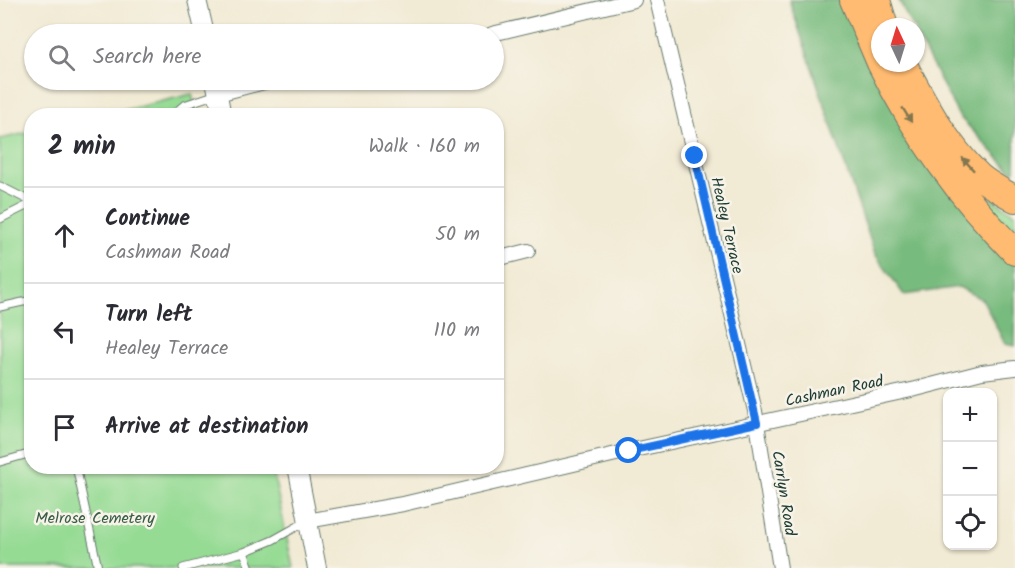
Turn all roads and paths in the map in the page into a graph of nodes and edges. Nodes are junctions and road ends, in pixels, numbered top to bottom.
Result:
1 (197, 0) edge
2 (634, 0) edge
3 (657, 0) edge
4 (853, 0) edge
5 (877, 0) edge
6 (882, 18) edge
7 (203, 24) edge
8 (504, 31) edge
9 (871, 42) edge
10 (884, 72) edge
11 (908, 72) edge
12 (209, 90) edge
13 (217, 90) edge
14 (180, 108) edge
15 (220, 108) edge
16 (0, 186) edge
17 (24, 198) edge
18 (1015, 199) edge
19 (24, 206) edge
20 (0, 219) edge
21 (528, 251) dead end
22 (1015, 252) edge
23 (504, 256) edge
24 (24, 302) edge
25 (0, 307) edge
26 (1015, 368) edge
27 (757, 423) junction
28 (24, 455) edge
29 (0, 462) edge
30 (78, 474) edge
31 (298, 474) edge
32 (307, 521) junction
33 (244, 552) junction
34 (98, 568) edge
35 (183, 568) edge
36 (250, 568) edge
37 (317, 568) edge
38 (780, 568) edge

1 - 7 street
2 - 8 street
3 - 27 street, Healey Terrace
4 - 9 highway
5 - 6 highway
10 -> 22 highway
18 -> 11 highway
12 - 14 lane
13 - 15 street
16 - 17 lane
19 - 20 lane
21 - 23 street
24 - 25 lane
26 - 27 street, Cashman Road
27 - 32 street, Cashman Road
27 - 38 street, Carrlyn Road
28 - 29 lane
30 - 34 lane
31 - 32 street
32 - 33 lane
32 - 37 street
33 - 35 lane
33 - 36 lane

